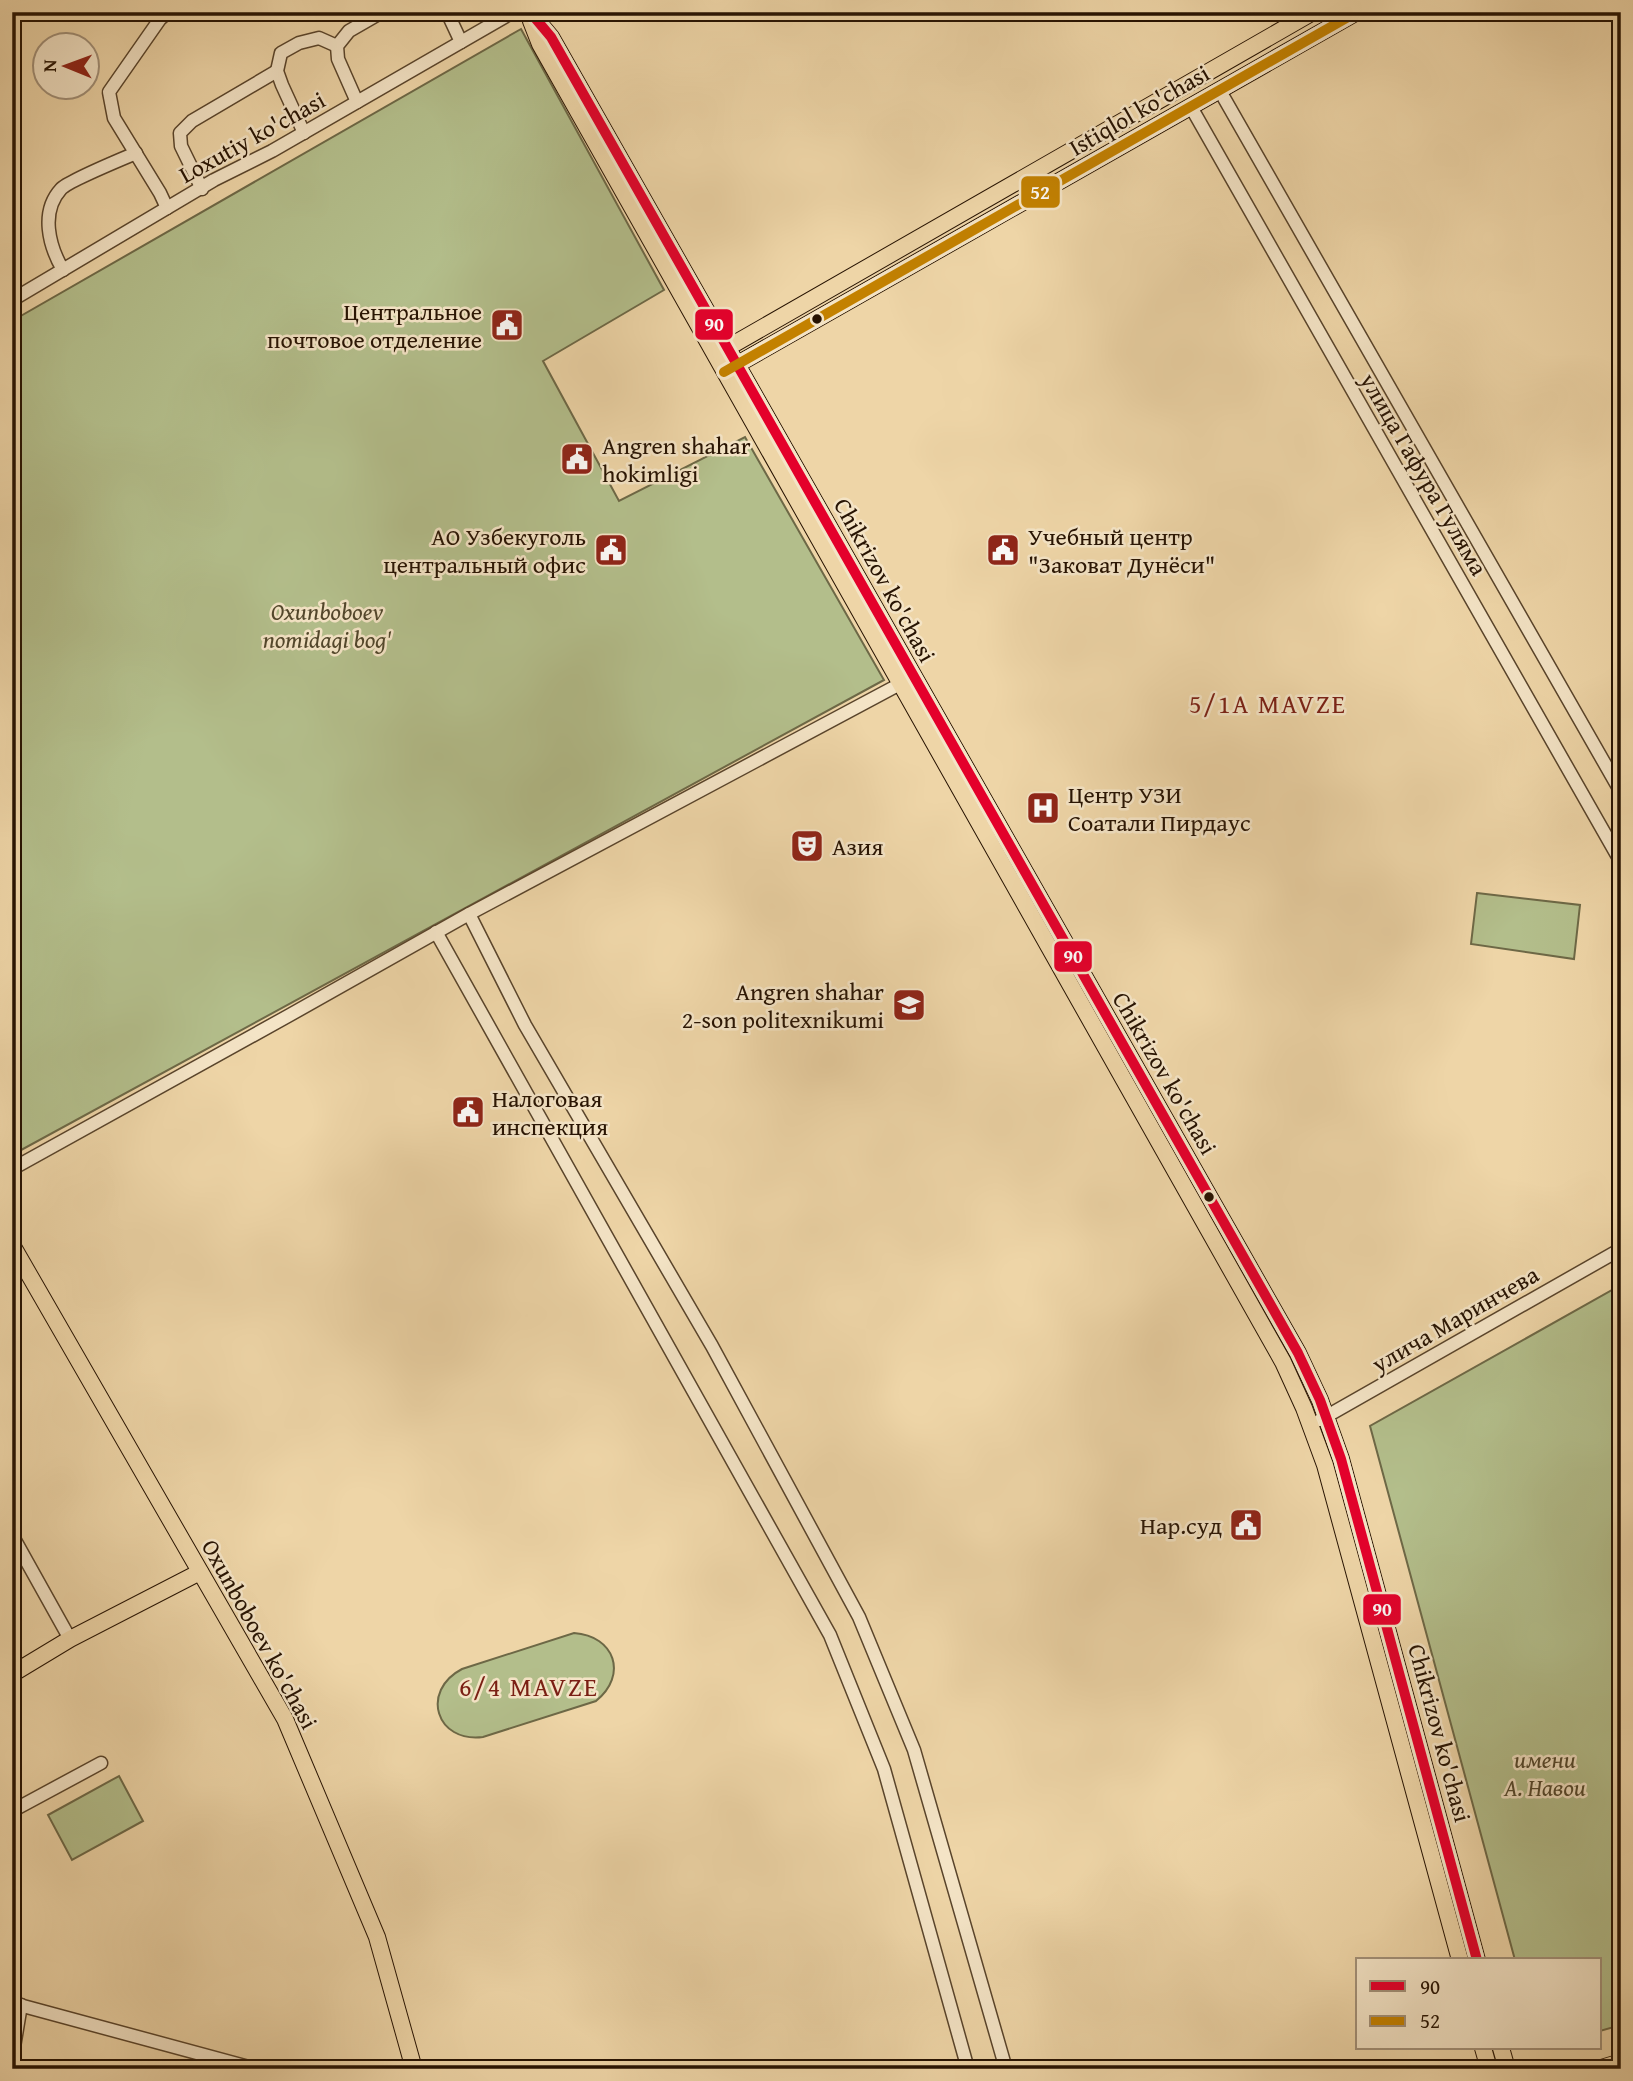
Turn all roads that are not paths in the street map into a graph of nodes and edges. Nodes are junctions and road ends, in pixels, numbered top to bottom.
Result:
1 (168, 12) edge
2 (382, 12) edge
3 (447, 12) edge
4 (513, 12) edge
5 (529, 12) edge
6 (1313, 12) edge
7 (1357, 12) edge
8 (368, 16) edge
9 (461, 42) junction
10 (1262, 42) junction
11 (337, 46) junction
12 (1271, 61) junction
13 (277, 71) junction
14 (1220, 91) junction
15 (357, 102) junction
16 (1191, 107) junction
17 (304, 133) junction
18 (136, 153) junction
19 (202, 189) junction
20 (167, 208) junction
21 (63, 270) junction
22 (12, 300) edge
23 (721, 351) junction
24 (730, 368) junction
25 (755, 412) junction
26 (900, 684) junction
27 (1621, 792) edge
28 (1621, 862) edge
29 (469, 914) junction
30 (436, 932) junction
31 (12, 1169) edge
32 (12, 1245) edge
33 (1621, 1249) edge
34 (1326, 1416) junction
35 (1311, 1425) junction
36 (12, 1535) edge
37 (200, 1572) junction
38 (70, 1639) junction
39 (12, 1674) edge
40 (101, 1763) dead end
41 (12, 1811) edge
42 (1459, 1958) edge
43 (1477, 1958) edge
44 (17, 2004) edge
45 (1484, 2050) edge
46 (1502, 2050) edge
47 (12, 2059) edge
48 (1621, 2063) edge
49 (256, 2069) edge
50 (414, 2069) edge
51 (968, 2069) edge
52 (1006, 2069) edge
53 (1489, 2069) edge
54 (1507, 2069) edge
55 (1598, 2069) edge

1 - 18 street
2 - 8 street
3 - 9 street
4 - 9 street, Loxutiy ko'chasi
5 - 23 main road, Chikrizov ko'chasi
6 - 10 main road, Istiqlol ko'chasi
7 - 12 main road, Istiqlol ko'chasi
8 - 11 street
9 - 15 street, Loxutiy ko'chasi
10 - 12 main road
10 - 23 main road, Istiqlol ko'chasi
11 - 13 street
11 - 15 street
12 - 14 main road, Istiqlol ko'chasi
13 - 17 street
13 - 19 street
14 - 16 main road, Istiqlol ko'chasi
14 - 27 street
15 - 17 street, Loxutiy ko'chasi
16 - 24 main road, Istiqlol ko'chasi
16 - 28 street, улица Гафура Гуляма
17 - 19 street, Loxutiy ko'chasi
18 - 20 street
18 - 21 street
19 - 20 street, Loxutiy ko'chasi
20 - 21 street, Loxutiy ko'chasi
21 - 22 street, Loxutiy ko'chasi
23 - 24 main road, Chikrizov ko'chasi
24 - 25 main road, Chikrizov ko'chasi
25 - 26 main road, Chikrizov ko'chasi
25 - 34 main road, Chikrizov ko'chasi
26 - 29 street
26 - 35 main road, Chikrizov ko'chasi
29 - 30 street
29 - 52 street
30 - 31 street
30 - 51 street
32 - 37 main road, Oxunboboev ko'chasi
33 - 34 street, улича Маринчева
34 - 35 street, улича Маринчева
34 - 43 main road, Chikrizov ko'chasi
35 - 42 main road, Chikrizov ko'chasi
36 - 38 street
37 - 38 main road
37 - 50 main road, Oxunboboev ko'chasi
38 - 39 main road
40 - 41 street
44 - 47 street
44 - 49 street
45 - 53 main road
46 - 54 main road
48 - 55 main road

